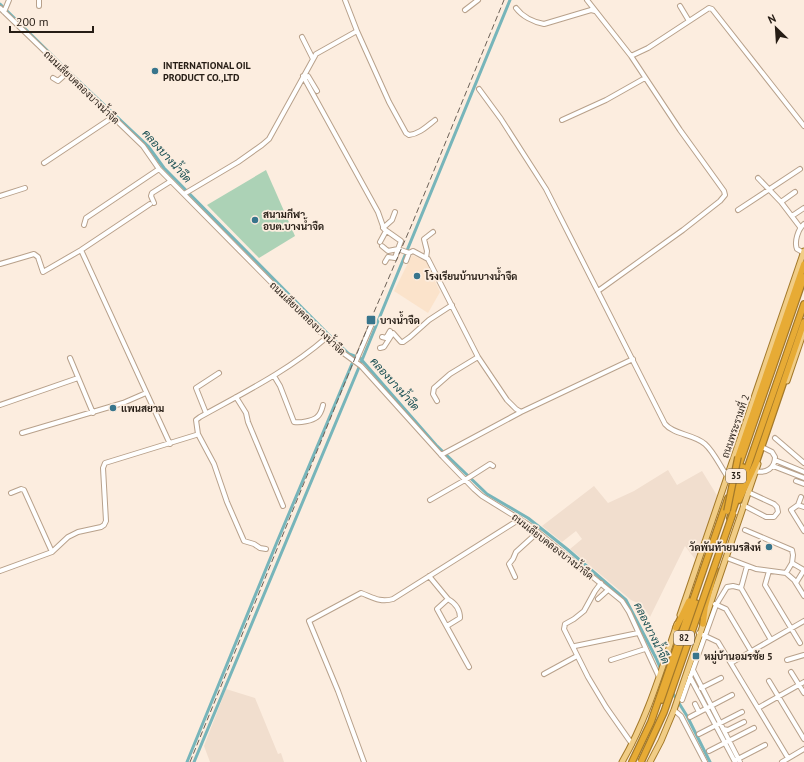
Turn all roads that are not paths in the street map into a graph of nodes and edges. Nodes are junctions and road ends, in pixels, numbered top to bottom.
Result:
1 (9, 0) edge
2 (38, 0) edge
3 (345, 0) edge
4 (478, 0) edge
5 (587, 0) edge
6 (39, 6) dead end
7 (680, 6) dead end
8 (0, 8) edge
9 (516, 8) dead end
10 (465, 10) dead end
11 (595, 10) junction
12 (4, 11) junction
13 (689, 21) junction
14 (357, 31) junction
15 (302, 37) dead end
16 (631, 56) junction
17 (313, 59) junction
18 (67, 73) junction
19 (304, 77) junction
20 (53, 78) dead end
21 (645, 78) junction
22 (479, 89) dead end
23 (317, 90) dead end
24 (113, 117) junction
25 (435, 120) dead end
26 (562, 120) dead end
27 (804, 126) edge
28 (44, 163) dead end
29 (159, 169) junction
30 (800, 169) dead end
31 (758, 178) dead end
32 (171, 181) junction
33 (25, 188) dead end
34 (768, 190) junction
35 (795, 192) dead end
36 (185, 193) junction
37 (0, 196) edge
38 (781, 202) junction
39 (804, 208) edge
40 (738, 210) dead end
41 (395, 212) dead end
42 (792, 216) junction
43 (84, 224) dead end
44 (802, 226) edge
45 (385, 229) junction
46 (434, 232) dead end
47 (81, 250) junction
48 (404, 252) junction
49 (804, 252) edge
50 (426, 258) junction
51 (406, 261) dead end
52 (385, 262) dead end
53 (0, 264) edge
54 (804, 264) edge
55 (804, 277) edge
56 (804, 288) edge
57 (598, 291) junction
58 (804, 304) edge
59 (452, 305) junction
60 (804, 307) edge
61 (804, 322) edge
62 (371, 326) dead end
63 (390, 331) junction
64 (804, 331) edge
65 (382, 337) dead end
66 (326, 338) junction
67 (380, 348) dead end
68 (70, 358) dead end
69 (478, 358) junction
70 (633, 359) junction
71 (356, 361) dead end
72 (219, 373) dead end
73 (274, 376) junction
74 (78, 378) junction
75 (146, 393) junction
76 (236, 397) junction
77 (437, 401) dead end
78 (0, 405) edge
79 (323, 405) dead end
80 (206, 411) junction
81 (521, 412) junction
82 (93, 413) junction
83 (22, 433) dead end
84 (198, 434) junction
85 (775, 438) dead end
86 (169, 442) junction
87 (764, 448) junction
88 (441, 455) junction
89 (775, 460) junction
90 (804, 463) edge
91 (493, 466) dead end
92 (773, 466) junction
93 (755, 471) junction
94 (804, 472) edge
95 (727, 476) junction
96 (468, 478) junction
97 (804, 478) edge
98 (796, 481) dead end
99 (804, 484) edge
100 (748, 492) junction
101 (11, 493) dead end
102 (801, 496) dead end
103 (430, 500) dead end
104 (744, 505) junction
105 (798, 505) junction
106 (283, 506) dead end
107 (804, 507) edge
108 (730, 512) junction
109 (520, 519) junction
110 (802, 523) edge
111 (745, 530) dead end
112 (804, 531) edge
113 (538, 532) junction
114 (266, 549) dead end
115 (51, 550) junction
116 (727, 558) junction
117 (792, 563) junction
118 (704, 566) junction
119 (714, 566) junction
120 (747, 566) junction
121 (804, 570) edge
122 (0, 571) edge
123 (769, 571) junction
124 (786, 573) junction
125 (429, 576) junction
126 (515, 577) dead end
127 (600, 583) junction
128 (796, 583) junction
129 (741, 588) junction
130 (608, 590) junction
131 (804, 596) edge
132 (448, 599) junction
133 (598, 599) dead end
134 (711, 602) junction
135 (716, 605) junction
136 (804, 621) edge
137 (702, 624) junction
138 (447, 626) junction
139 (676, 628) junction
140 (791, 628) junction
141 (638, 633) junction
142 (702, 635) junction
143 (771, 640) junction
144 (800, 643) dead end
145 (575, 646) dead end
146 (645, 650) junction
147 (751, 651) junction
148 (804, 655) edge
149 (577, 656) junction
150 (611, 660) dead end
151 (787, 660) dead end
152 (690, 662) junction
153 (731, 663) junction
154 (469, 668) dead end
155 (687, 670) junction
156 (693, 671) junction
157 (791, 672) dead end
158 (544, 674) dead end
159 (659, 676) junction
160 (690, 678) junction
161 (721, 678) dead end
162 (698, 681) junction
163 (770, 681) dead end
164 (804, 682) edge
165 (693, 684) junction
166 (799, 685) junction
167 (702, 688) junction
168 (697, 690) junction
169 (804, 693) edge
170 (732, 695) dead end
171 (779, 697) junction
172 (680, 698) junction
173 (695, 704) dead end
174 (711, 706) junction
175 (674, 708) junction
176 (706, 708) junction
177 (758, 708) junction
178 (699, 712) junction
179 (742, 712) dead end
180 (690, 717) dead end
181 (643, 718) junction
182 (744, 722) dead end
183 (718, 725) junction
184 (754, 728) dead end
185 (723, 729) junction
186 (666, 730) junction
187 (699, 734) dead end
188 (804, 739) edge
189 (727, 742) junction
190 (632, 744) junction
191 (765, 745) dead end
192 (804, 749) edge
193 (709, 751) dead end
194 (788, 758) junction
195 (736, 761) edge
196 (364, 762) edge
197 (622, 762) edge
198 (626, 762) edge
199 (633, 762) edge
200 (641, 762) edge
201 (647, 762) edge
202 (650, 762) edge
203 (705, 762) edge
204 (782, 762) edge

1 - 12 street
2 - 6 street
3 - 14 street
4 - 10 street
5 - 11 street
7 - 13 street
8 - 12 street, ถนนเลียบคลองบางน้ำจืด
9 - 11 street
11 - 16 street
12 - 18 street, ถนนเลียบคลองบางน้ำจืด
13 - 16 street
13 - 27 street
14 - 17 street
14 - 25 street
15 - 17 street
16 - 21 street
17 - 19 street
18 - 20 street
18 - 24 street, ถนนเลียบคลองบางน้ำจืด
19 - 23 street
19 - 36 street
19 - 45 street
21 - 26 street
21 - 57 street
22 - 57 street
24 - 28 street
24 - 29 street, ถนนเลียบคลองบางน้ำจืด
29 - 32 street, ถนนเลียบคลองบางน้ำจืด
29 - 43 street
30 - 34 street
31 - 34 street
32 - 36 street, ถนนเลียบคลองบางน้ำจืด
32 - 47 street
33 - 37 street
34 - 38 street
34 - 40 street
35 - 38 street
36 - 66 street, ถนนเลียบคลองบางน้ำจืด
38 - 42 street
39 - 42 street
41 - 45 street
42 - 44 street
44 - 49 street
45 - 48 street
45 - 48 street
46 - 50 street
47 - 53 street
47 - 75 street
48 - 50 street
48 - 51 street
48 - 52 street
49 - 95 main road, ถนนพระรามที่ 2 / 35
50 - 59 street
54 - 108 highway, bridge
55 - 118 highway, ถนนพระรามที่ 2 / 35
56 - 108 highway, 82, bridge
57 - 70 street
58 - 119 highway, 35
59 - 63 street
59 - 69 street
60 - 108 highway, 82
61 - 108 highway
62 - 71 street
63 - 65 street
63 - 67 street
64 - 87 main road, 35
66 - 73 street
66 - 88 street, ถนนเลียบคลองบางน้ำจืด
68 - 74 street
69 - 77 street
69 - 81 street
70 - 81 street
70 - 95 street
72 - 80 street
73 - 76 street
73 - 79 street
74 - 78 street
74 - 82 street
75 - 82 street
75 - 86 street
76 - 80 street
76 - 106 street
80 - 84 street
81 - 88 street
82 - 83 street
84 - 86 street
84 - 114 street
85 - 90 street
86 - 115 street
87 - 89 street
87 - 93 main road, 35
88 - 96 street, ถนนเลียบคลองบางน้ำจืด
89 - 92 street
89 - 94 street
91 - 96 street
92 - 93 street
92 - 97 street
93 - 100 main road, 35
95 - 139 main road, ถนนพระรามที่ 2 / 35
96 - 103 street
96 - 109 street, ถนนเลียบคลองบางน้ำจืด
98 - 99 street
100 - 104 main road, 35
100 - 104 street
101 - 115 street
102 - 105 street
104 - 116 main road, 35
105 - 107 street
105 - 110 street
108 - 199 highway, 82
108 - 200 highway, 82, bridge
109 - 113 street, ถนนเลียบคลองบางน้ำจืด
109 - 125 street
110 - 112 street
111 - 117 street
113 - 126 street
113 - 127 street, ถนนเลียบคลองบางน้ำจืด
115 - 122 street
116 - 120 street
116 - 134 main road, 35
117 - 121 street
117 - 124 street
118 - 139 highway
118 - 199 highway, ถนนพระรามที่ 2 / 35
119 - 137 highway
119 - 200 highway, 35, bridge
120 - 123 street
120 - 129 street
121 - 128 street
123 - 124 street
123 - 140 street
124 - 128 street
125 - 132 street
125 - 196 street
127 - 130 street, ถนนเลียบคลองบางน้ำจืด
127 - 149 street
128 - 131 street
129 - 135 street
129 - 143 street
130 - 133 street
130 - 141 street, ถนนเลียบคลองบางน้ำจืด
132 - 138 street
132 - 138 street
134 - 135 street
134 - 137 main road, 35
135 - 142 street
135 - 147 street
136 - 140 street
137 - 142 main road, 35
138 - 154 street
139 - 159 main road, ถนนพระรามที่ 2 / 35
140 - 143 street
140 - 144 street
141 - 145 street
141 - 146 street, ถนนเลียบคลองบางน้ำจืด
142 - 152 main road, 35
142 - 153 street
142 - 156 street
143 - 147 street
146 - 150 street
146 - 159 street, ถนนเลียบคลองบางน้ำจืด
147 - 153 street
148 - 151 street
149 - 158 street
149 - 190 street
152 - 155 main road, 35
152 - 156 street
153 - 177 street
155 - 160 street
155 - 172 main road, 35
156 - 160 street
156 - 162 street
157 - 166 street
159 - 181 main road, ถนนพระรามที่ 2 / 35
160 - 165 street
160 - 172 street
161 - 167 street
162 - 165 street
162 - 167 street
163 - 171 street
164 - 166 street
165 - 168 street
166 - 169 street
166 - 171 street
167 - 168 street
167 - 174 street
168 - 176 street
170 - 174 street
171 - 177 street
171 - 188 street
172 - 175 main road, 35
173 - 178 street
174 - 176 street
174 - 183 street
175 - 186 main road, 35
175 - 203 street
176 - 178 street
176 - 183 street
177 - 194 street
178 - 180 street
179 - 183 street
181 - 190 main road, ถนนพระรามที่ 2 / 35
181 - 198 main road
182 - 185 street
183 - 185 street
183 - 187 street
183 - 189 street
184 - 189 street
185 - 189 street
186 - 201 main road
186 - 202 main road, 35
189 - 193 street
189 - 195 street
190 - 197 main road, ถนนพระรามที่ 2 / 35
191 - 195 street
192 - 194 street
194 - 204 street

